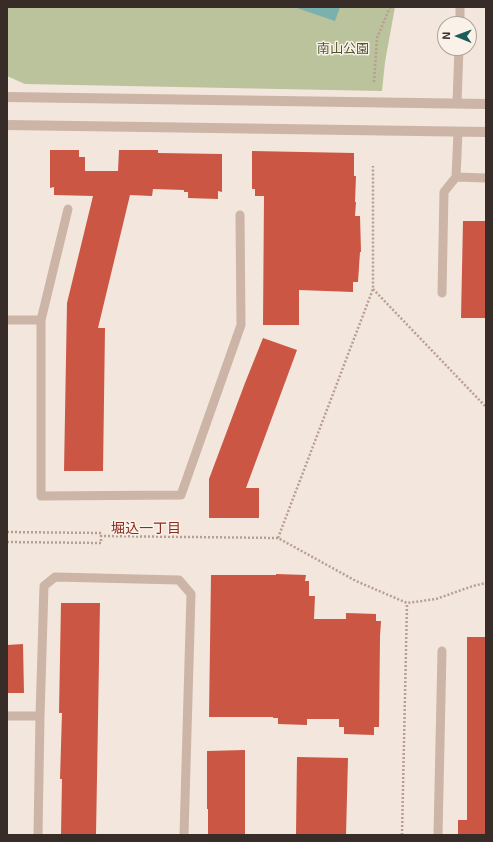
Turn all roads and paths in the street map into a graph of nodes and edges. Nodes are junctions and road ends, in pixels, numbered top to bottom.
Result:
1 (390, 7) edge
2 (459, 56) edge
3 (374, 82) dead end
4 (7, 97) edge
5 (457, 103) junction
6 (486, 104) edge
7 (7, 124) edge
8 (458, 132) junction
9 (486, 132) edge
10 (373, 166) dead end
11 (456, 177) junction
12 (486, 178) edge
13 (68, 209) dead end
14 (240, 215) dead end
15 (373, 289) junction
16 (442, 293) dead end
17 (7, 320) edge
18 (41, 320) junction
19 (486, 407) edge
20 (7, 532) edge
21 (101, 536) junction
22 (278, 538) junction
23 (7, 542) edge
24 (486, 583) edge
25 (407, 602) junction
26 (442, 651) dead end
27 (7, 716) edge
28 (40, 716) junction
29 (38, 835) edge
30 (184, 835) edge
31 (402, 835) edge
32 (438, 835) edge

1 - 3 path
2 - 5 lane
4 - 5 street
5 - 6 street
7 - 8 street
8 - 9 street
8 - 11 lane
10 - 15 path
11 - 12 lane
11 - 16 lane
13 - 18 lane
14 - 18 lane
15 - 19 path
15 - 22 path
17 - 18 lane
20 - 21 path
21 - 22 path
21 - 23 path
22 - 25 path
24 - 25 path
25 - 31 path
26 - 32 lane
27 - 28 lane
28 - 29 lane
28 - 30 lane

